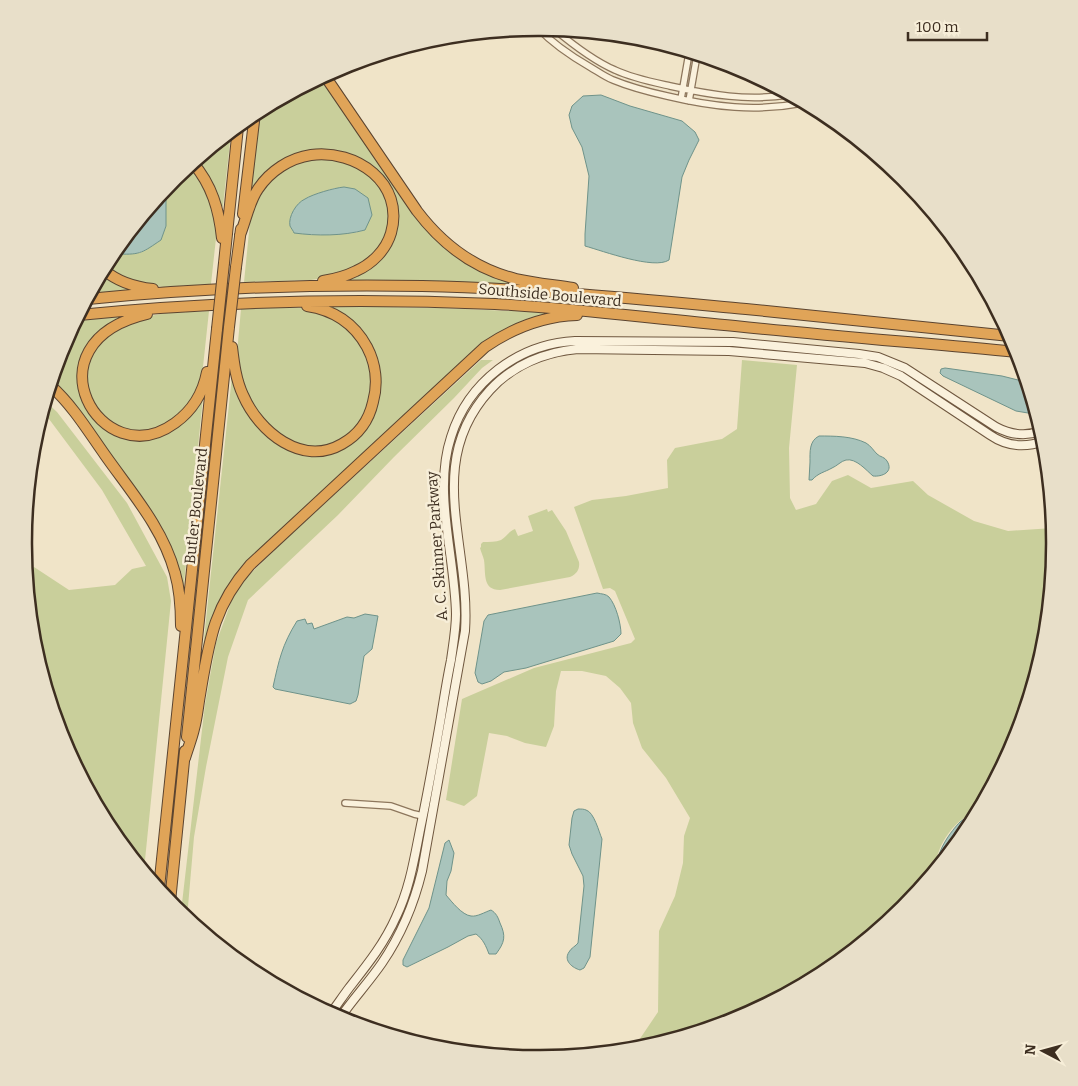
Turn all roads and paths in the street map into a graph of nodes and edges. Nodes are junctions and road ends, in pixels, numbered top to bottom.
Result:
1 (548, 37) edge
2 (565, 38) edge
3 (688, 59) edge
4 (696, 61) edge
5 (329, 82) edge
6 (682, 89) junction
7 (691, 91) junction
8 (778, 97) edge
9 (680, 99) junction
10 (689, 101) junction
11 (793, 105) edge
12 (254, 125) edge
13 (237, 137) edge
14 (197, 170) edge
15 (240, 235) junction
16 (224, 263) junction
17 (110, 274) edge
18 (268, 287) junction
19 (192, 290) junction
20 (96, 298) edge
21 (645, 299) junction
22 (269, 302) junction
23 (191, 306) junction
24 (87, 314) edge
25 (619, 315) junction
26 (229, 327) junction
27 (1000, 335) edge
28 (539, 347) junction
29 (215, 350) junction
30 (1008, 351) edge
31 (542, 356) junction
32 (56, 391) edge
33 (1033, 433) edge
34 (1036, 444) edge
35 (180, 687) junction
36 (185, 758) junction
37 (345, 803) dead end
38 (423, 816) junction
39 (160, 879) edge
40 (171, 891) edge
41 (336, 1007) edge
42 (345, 1011) edge

1 - 9 street
2 - 6 street
3 - 6 street
4 - 7 street
5 - 21 highway
6 - 7 street
6 - 9 street
7 - 8 street
7 - 10 street
9 - 10 street
10 - 11 street
12 - 15 highway, Butler Boulevard
13 - 16 highway, Butler Boulevard
14 - 16 highway
15 - 18 highway
15 - 26 highway, Butler Boulevard, bridge
16 - 29 highway, Butler Boulevard, bridge
17 - 19 highway
18 - 19 highway, Southside Boulevard
18 - 21 highway, Southside Boulevard
19 - 20 highway, Southside Boulevard
21 - 27 highway, Southside Boulevard
22 - 23 highway, Southside Boulevard
22 - 25 highway, Southside Boulevard
22 - 26 highway
23 - 24 highway, Southside Boulevard
23 - 29 highway
25 - 30 highway, Southside Boulevard
25 - 36 highway
26 - 36 highway, Butler Boulevard
28 - 31 main road
28 - 33 main road, A. C. Skinner Parkway
28 - 38 main road, A. C. Skinner Parkway
29 - 35 highway, Butler Boulevard
31 - 34 main road, A. C. Skinner Parkway
31 - 42 main road, A. C. Skinner Parkway
32 - 35 highway
35 - 39 highway, Butler Boulevard
36 - 40 highway, Butler Boulevard
37 - 38 street
38 - 41 main road, A. C. Skinner Parkway

